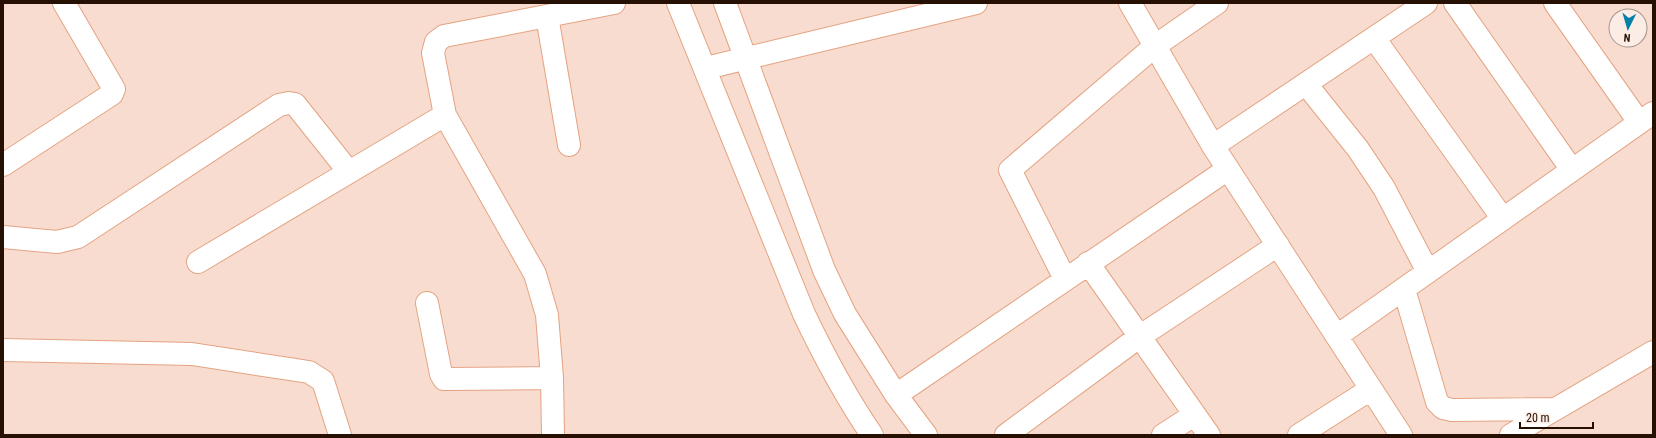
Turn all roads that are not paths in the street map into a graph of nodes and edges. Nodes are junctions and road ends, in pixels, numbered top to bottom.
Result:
1 (64, 3) edge
2 (614, 3) edge
3 (678, 3) edge
4 (725, 3) edge
5 (976, 3) edge
6 (1130, 3) edge
7 (1217, 3) edge
8 (1426, 3) edge
9 (1455, 3) edge
10 (1555, 3) edge
11 (546, 16) junction
12 (1374, 38) junction
13 (1155, 46) junction
14 (746, 58) junction
15 (706, 68) junction
16 (1306, 84) junction
17 (445, 115) junction
18 (1646, 117) edge
19 (569, 145) dead end
20 (1213, 146) junction
21 (3, 166) edge
22 (1228, 169) junction
23 (1572, 170) junction
24 (349, 172) junction
25 (1503, 219) junction
26 (3, 237) edge
27 (1278, 245) junction
28 (198, 262) dead end
29 (1088, 263) junction
30 (1428, 272) junction
31 (1065, 279) junction
32 (1404, 289) junction
33 (426, 303) dead end
34 (1337, 336) junction
35 (1139, 337) junction
36 (3, 350) edge
37 (1653, 352) edge
38 (552, 378) junction
39 (1371, 389) junction
40 (896, 395) junction
41 (1555, 409) junction
42 (1194, 414) junction
43 (340, 435) edge
44 (553, 435) edge
45 (872, 435) edge
46 (926, 435) edge
47 (1006, 435) edge
48 (1163, 435) edge
49 (1209, 435) edge
50 (1299, 435) edge
51 (1402, 435) edge
52 (1511, 435) edge

1 - 21 street
2 - 11 street
3 - 15 street
4 - 14 street
5 - 14 street
6 - 13 street
7 - 13 street
8 - 12 street
9 - 23 street
10 - 18 street
11 - 17 street
11 - 19 street
12 - 16 street
12 - 25 street
13 - 20 street
13 - 31 street
14 - 15 street
14 - 40 street
15 - 45 street
16 - 20 street
16 - 30 street
17 - 24 street
17 - 38 street
18 - 23 street
20 - 22 street
22 - 27 street
22 - 29 street
23 - 25 street
24 - 26 street
24 - 28 street
25 - 30 street
27 - 34 street
27 - 35 street
29 - 31 street
29 - 35 street
30 - 32 street
31 - 40 street
32 - 34 street
32 - 41 street
33 - 38 street
34 - 39 street
35 - 42 street
35 - 47 street
36 - 43 street
37 - 41 street
38 - 44 street
39 - 50 street
39 - 51 street
40 - 46 street
41 - 52 street
42 - 48 street
42 - 49 street

